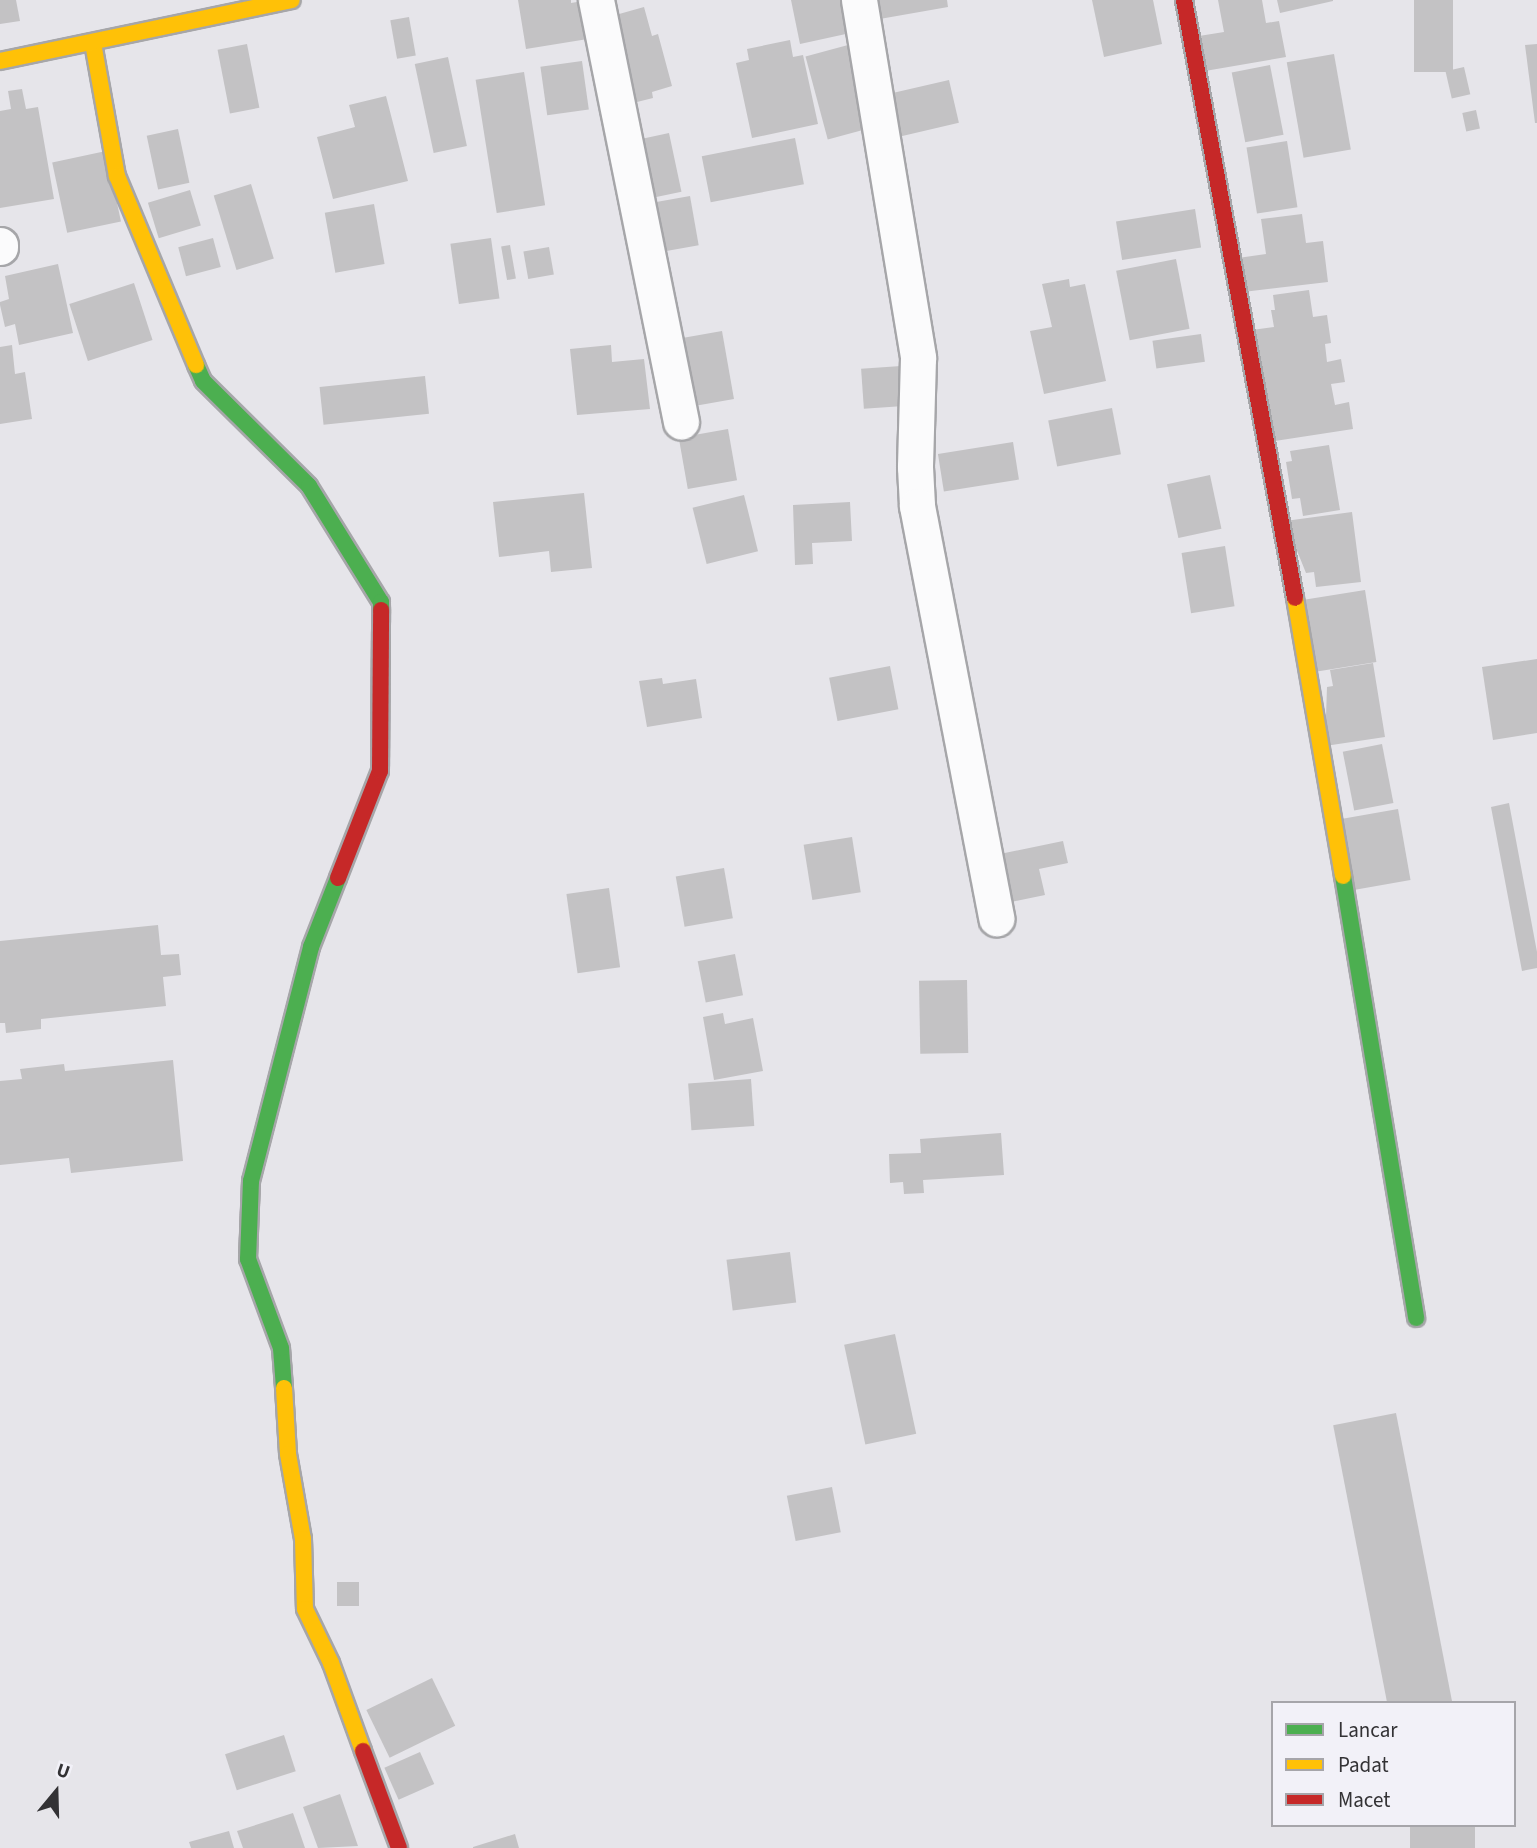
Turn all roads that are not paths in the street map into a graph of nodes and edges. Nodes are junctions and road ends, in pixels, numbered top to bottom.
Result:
1 (292, 0) edge
2 (597, 0) edge
3 (859, 0) edge
4 (1184, 0) edge
5 (93, 43) junction
6 (0, 61) edge
7 (681, 422) dead end
8 (996, 918) dead end
9 (1416, 1318) dead end
10 (399, 1848) edge

1 - 5 street
2 - 7 street
3 - 8 street
4 - 9 street
5 - 6 street
5 - 10 street

